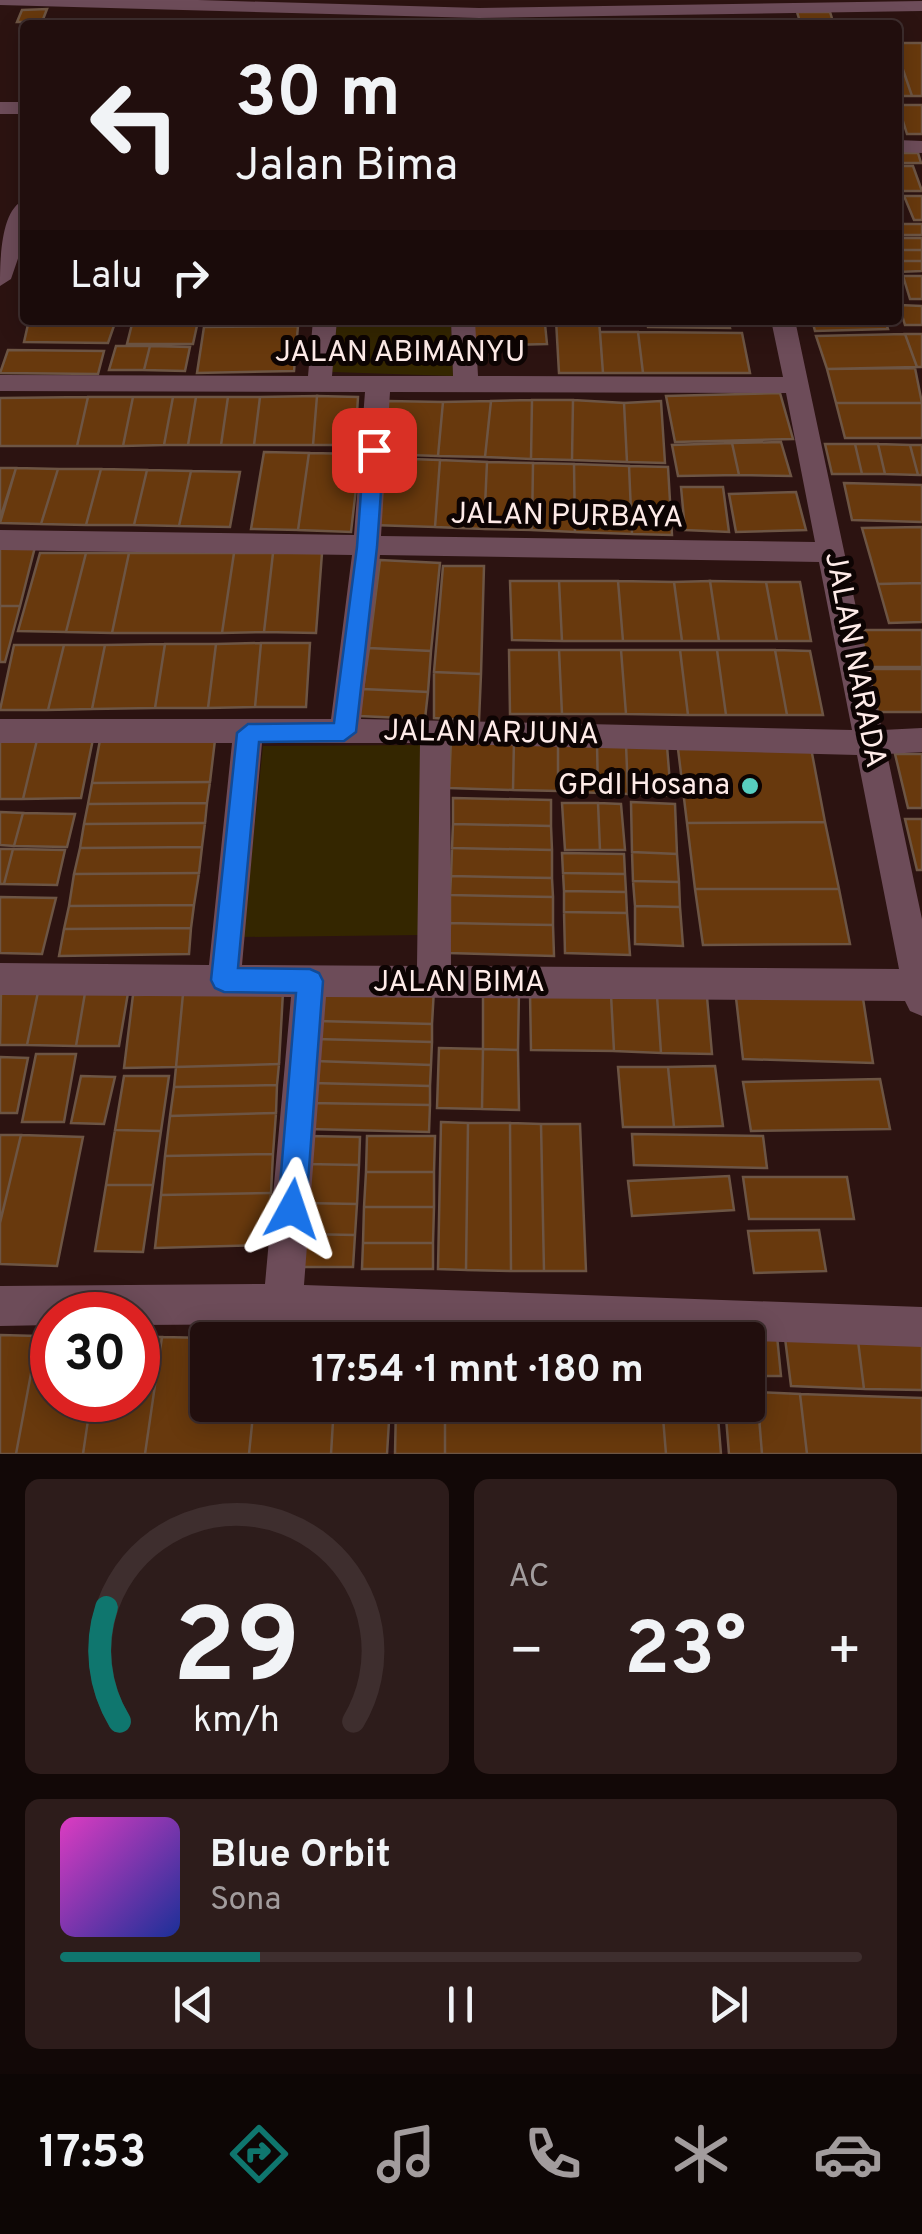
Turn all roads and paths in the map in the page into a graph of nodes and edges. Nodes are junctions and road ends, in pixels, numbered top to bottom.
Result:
1 (0, 0) edge
2 (138, 3) edge
3 (100, 4) junction
4 (922, 6) edge
5 (710, 18) edge
6 (93, 20) edge
7 (20, 227) edge
8 (11, 265) edge
9 (325, 325) edge
10 (463, 325) edge
11 (784, 325) edge
12 (0, 382) edge
13 (319, 385) junction
14 (378, 385) junction
15 (799, 385) junction
16 (466, 387) junction
17 (0, 540) edge
18 (367, 547) junction
19 (833, 552) junction
20 (0, 730) edge
21 (436, 731) junction
22 (344, 732) junction
23 (248, 733) junction
24 (922, 740) edge
25 (870, 743) junction
26 (0, 979) edge
27 (224, 980) junction
28 (310, 981) junction
29 (434, 983) junction
30 (920, 992) edge
31 (283, 1304) junction
32 (0, 1306) edge
33 (922, 1328) edge

1 - 3 street
2 - 3 street
2 - 5 street
3 - 6 street
4 - 5 street
7 - 8 street
9 - 13 street
10 - 16 street
11 - 15 street, JALAN NARADA
12 - 13 street, JALAN ABIMANYU
13 - 14 street, JALAN ABIMANYU
14 - 16 street, JALAN ABIMANYU
14 - 18 street
15 - 16 street, JALAN ABIMANYU
15 - 19 street, JALAN NARADA
17 - 18 street, JALAN PURBAYA
18 - 19 street, JALAN PURBAYA
18 - 22 street
19 - 25 street, JALAN NARADA
20 - 23 street, JALAN ARJUNA
21 - 22 street, JALAN ARJUNA
21 - 25 street, JALAN ARJUNA
21 - 29 street
22 - 23 street, JALAN ARJUNA
23 - 27 street
24 - 25 street, JALAN ARJUNA
25 - 30 street, JALAN NARADA
26 - 27 street, JALAN BIMA
27 - 28 street, JALAN BIMA
28 - 29 street, JALAN BIMA
28 - 31 street
29 - 30 street, JALAN BIMA
31 - 32 street
31 - 33 street

